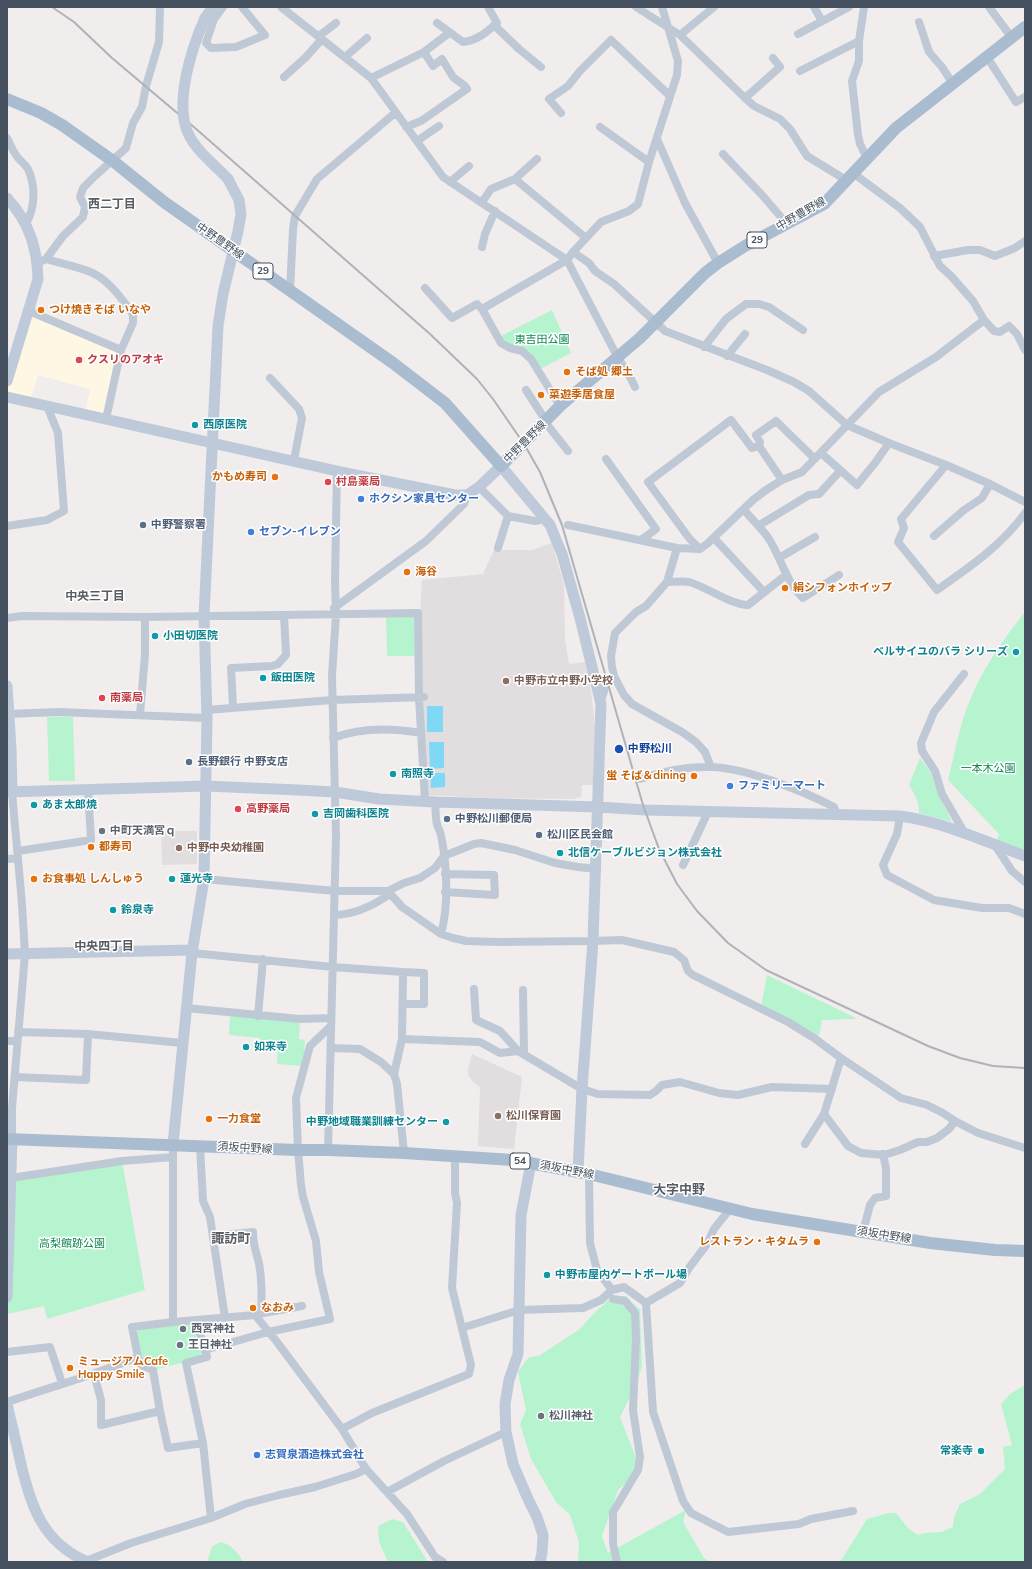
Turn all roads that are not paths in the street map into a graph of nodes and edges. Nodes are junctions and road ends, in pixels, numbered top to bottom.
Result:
1 (160, 7) edge
2 (213, 7) edge
3 (223, 7) edge
4 (242, 7) edge
5 (281, 7) edge
6 (488, 7) edge
7 (636, 7) edge
8 (662, 7) edge
9 (714, 7) edge
10 (814, 7) edge
11 (849, 7) edge
12 (864, 7) edge
13 (989, 7) edge
14 (822, 21) junction
15 (919, 22) dead end
16 (336, 23) dead end
17 (437, 24) dead end
18 (494, 25) junction
19 (668, 26) junction
20 (1025, 27) edge
21 (449, 33) junction
22 (680, 34) junction
23 (798, 34) dead end
24 (321, 38) junction
25 (367, 38) dead end
26 (1012, 38) junction
27 (859, 42) junction
28 (424, 52) junction
29 (345, 57) junction
30 (773, 58) dead end
31 (987, 58) junction
32 (541, 67) dead end
33 (800, 71) dead end
34 (284, 77) dead end
35 (371, 78) junction
36 (952, 84) junction
37 (670, 96) junction
38 (1025, 97) edge
39 (745, 98) junction
40 (7, 99) edge
41 (396, 113) junction
42 (561, 113) dead end
43 (439, 126) dead end
44 (406, 127) junction
45 (600, 127) dead end
46 (7, 138) edge
47 (657, 140) junction
48 (416, 141) junction
49 (723, 154) dead end
50 (867, 158) junction
51 (537, 159) dead end
52 (113, 161) junction
53 (649, 162) junction
54 (469, 166) dead end
55 (850, 176) junction
56 (515, 179) junction
57 (450, 182) junction
58 (7, 198) edge
59 (482, 202) junction
60 (495, 211) junction
61 (26, 224) junction
62 (787, 224) junction
63 (586, 238) junction
64 (1025, 241) edge
65 (482, 247) dead end
66 (234, 250) junction
67 (574, 252) junction
68 (934, 256) junction
69 (567, 260) junction
70 (42, 261) junction
71 (718, 263) junction
72 (425, 288) dead end
73 (290, 292) junction
74 (482, 309) junction
75 (29, 311) junction
76 (984, 320) junction
77 (655, 323) junction
78 (803, 330) dead end
79 (745, 334) dead end
80 (704, 347) junction
81 (121, 350) junction
82 (1025, 350) edge
83 (727, 356) junction
84 (618, 358) junction
85 (270, 378) dead end
86 (7, 381) edge
87 (635, 387) dead end
88 (526, 390) dead end
89 (7, 397) edge
90 (47, 406) junction
91 (560, 406) junction
92 (106, 419) junction
93 (546, 421) junction
94 (847, 425) junction
95 (889, 443) junction
96 (213, 444) junction
97 (759, 446) junction
98 (568, 451) dead end
99 (818, 456) junction
100 (606, 459) dead end
101 (294, 460) junction
102 (946, 465) junction
103 (501, 466) junction
104 (337, 470) junction
105 (840, 471) junction
106 (782, 480) junction
107 (990, 484) junction
108 (479, 487) junction
109 (467, 495) junction
110 (1025, 502) edge
111 (744, 510) junction
112 (1025, 513) edge
113 (508, 516) junction
114 (544, 519) junction
115 (7, 526) edge
116 (568, 526) dead end
117 (758, 526) junction
118 (934, 536) dead end
119 (815, 537) dead end
120 (714, 538) junction
121 (641, 540) junction
122 (498, 548) dead end
123 (677, 548) junction
124 (700, 549) junction
125 (779, 558) junction
126 (786, 575) junction
127 (839, 575) dead end
128 (667, 582) junction
129 (764, 592) junction
130 (335, 611) junction
131 (284, 615) junction
132 (204, 616) junction
133 (145, 617) junction
134 (7, 618) edge
135 (964, 674) dead end
136 (614, 676) junction
137 (7, 686) edge
138 (422, 697) junction
139 (601, 699) junction
140 (332, 700) junction
141 (233, 707) junction
142 (8, 714) edge
143 (207, 714) junction
144 (140, 715) junction
145 (421, 733) junction
146 (333, 738) junction
147 (711, 767) junction
148 (640, 779) dead end
149 (206, 786) junction
150 (88, 789) junction
151 (10, 792) edge
152 (335, 792) junction
153 (430, 802) junction
154 (598, 807) junction
155 (708, 812) junction
156 (837, 815) junction
157 (900, 816) junction
158 (964, 832) junction
159 (995, 845) junction
160 (18, 854) junction
161 (444, 856) junction
162 (1025, 856) edge
163 (7, 859) edge
164 (683, 865) dead end
165 (597, 869) junction
166 (445, 874) junction
167 (204, 879) junction
168 (1025, 882) edge
169 (335, 891) junction
170 (389, 892) junction
171 (445, 892) junction
172 (1025, 914) edge
173 (334, 915) junction
174 (440, 934) junction
175 (593, 941) junction
176 (192, 951) junction
177 (7, 954) edge
178 (25, 954) junction
179 (263, 959) junction
180 (333, 967) junction
181 (403, 972) junction
182 (474, 989) dead end
183 (523, 990) dead end
184 (403, 1004) junction
185 (186, 1008) junction
186 (258, 1016) junction
187 (331, 1022) junction
188 (18, 1032) junction
189 (88, 1034) junction
190 (402, 1039) junction
191 (7, 1041) edge
192 (17, 1041) junction
193 (182, 1043) junction
194 (330, 1048) junction
195 (521, 1052) junction
196 (841, 1058) junction
197 (394, 1074) junction
198 (14, 1077) junction
199 (582, 1089) junction
200 (832, 1089) junction
201 (824, 1114) junction
202 (956, 1121) junction
203 (10, 1139) edge
204 (173, 1144) junction
205 (805, 1144) dead end
206 (200, 1146) junction
207 (1025, 1148) edge
208 (298, 1150) junction
209 (328, 1150) junction
210 (404, 1153) junction
211 (883, 1154) junction
212 (455, 1156) junction
213 (173, 1158) junction
214 (531, 1163) junction
215 (584, 1173) junction
216 (10, 1184) edge
217 (730, 1209) junction
218 (863, 1232) junction
219 (213, 1236) junction
220 (1025, 1251) edge
221 (612, 1290) junction
222 (7, 1297) edge
223 (614, 1299) dead end
224 (646, 1303) junction
225 (302, 1306) dead end
226 (520, 1310) junction
227 (258, 1314) junction
228 (225, 1318) junction
229 (196, 1320) junction
230 (173, 1322) junction
231 (462, 1328) junction
232 (268, 1332) junction
233 (205, 1350) junction
234 (7, 1352) edge
235 (138, 1357) junction
236 (94, 1374) junction
237 (62, 1383) junction
238 (7, 1403) edge
239 (160, 1411) junction
240 (342, 1429) junction
241 (506, 1432) junction
242 (203, 1443) junction
243 (366, 1468) junction
244 (387, 1492) junction
245 (853, 1511) dead end
246 (211, 1518) junction
247 (83, 1561) edge
248 (443, 1562) edge
249 (540, 1562) edge
250 (617, 1562) edge

1 - 52 street
2 - 66 street, bridge
3 - 4 street
5 - 24 street
6 - 18 street
7 - 19 street
8 - 19 street
9 - 22 street
10 - 14 street
11 - 14 street
12 - 27 street
13 - 26 street
14 - 23 street
15 - 36 street
16 - 24 street
17 - 21 street
18 - 21 street
18 - 32 street
19 - 22 street
19 - 37 street
20 - 26 main road, 中野豊野線 / 29
21 - 28 street
22 - 39 street
24 - 29 street
24 - 34 street
25 - 29 street
26 - 31 main road, 中野豊野線 / 29
27 - 33 street
27 - 50 street
28 - 35 street
28 - 44 street
29 - 35 street
30 - 39 street
31 - 36 main road, 中野豊野線 / 29
31 - 38 street
35 - 41 street
36 - 50 main road, 中野豊野線 / 29
37 - 42 street
37 - 47 street
39 - 55 street
40 - 52 main road, 中野豊野線 / 29
41 - 44 street
41 - 73 street
43 - 48 street
44 - 48 street
45 - 53 street
46 - 61 street
47 - 53 street
47 - 71 street
48 - 57 street
49 - 62 street
50 - 55 main road, 中野豊野線 / 29
51 - 56 street
52 - 66 main road, 中野豊野線 / 29
52 - 70 street
53 - 63 street
54 - 57 street
55 - 62 main road, 中野豊野線 / 29
55 - 68 street
56 - 59 street
56 - 63 street
57 - 59 street
58 - 61 street
59 - 60 street
60 - 65 street
60 - 69 street
61 - 70 street
62 - 71 main road, 中野豊野線 / 29
63 - 67 street
64 - 68 street
66 - 73 main road, 中野豊野線 / 29
66 - 96 street
67 - 69 street
67 - 77 street
68 - 76 street
69 - 74 street
69 - 84 street
70 - 75 street
70 - 81 street
71 - 77 main road, 中野豊野線 / 29
72 - 74 street
73 - 103 main road, 中野豊野線 / 29
74 - 91 street
75 - 81 street
75 - 86 street
76 - 82 street
76 - 94 street
77 - 80 street
77 - 84 main road, 中野豊野線 / 29
78 - 80 street
79 - 83 street
80 - 83 street
81 - 92 street
83 - 94 street
84 - 87 street
84 - 91 main road, 中野豊野線 / 29
85 - 101 street
88 - 93 street
89 - 90 street
90 - 92 street
90 - 115 street
91 - 93 main road, 中野豊野線 / 29
92 - 96 street
93 - 98 street
93 - 103 main road, 中野豊野線 / 29
94 - 95 street
94 - 99 street
95 - 102 street
95 - 105 street
96 - 101 street
96 - 132 street
97 - 99 street
97 - 106 street
97 - 124 street
99 - 105 street
99 - 106 street
100 - 121 street
101 - 104 street
102 - 107 street
102 - 112 street
103 - 108 street
103 - 114 street
104 - 109 street
104 - 130 street
105 - 117 street
106 - 111 street
107 - 110 street
107 - 118 street
108 - 109 street
108 - 113 street
109 - 130 street
111 - 117 street
111 - 120 street
113 - 114 street
113 - 122 street
114 - 139 street
116 - 121 street
117 - 125 street
119 - 125 street
120 - 124 street
120 - 129 street
121 - 123 street
123 - 124 street
123 - 128 street
125 - 126 street
126 - 127 street
126 - 129 street
128 - 129 street
128 - 136 street
130 - 131 street
130 - 138 street
130 - 140 street
131 - 132 street
131 - 141 street
132 - 133 street
132 - 143 street
133 - 134 street
133 - 144 street
135 - 158 street
136 - 139 street
136 - 147 street
137 - 142 street
138 - 140 street
138 - 145 street
139 - 154 street
140 - 141 street
140 - 146 street
141 - 143 street
142 - 144 street
142 - 151 street
143 - 144 street
143 - 149 street
145 - 146 street
145 - 153 street
146 - 152 street
147 - 148 street
147 - 156 street
149 - 150 street
149 - 152 street
149 - 167 street
150 - 151 street
150 - 160 street
151 - 160 street
152 - 153 street
152 - 169 street
153 - 154 street
153 - 161 street
154 - 155 street
154 - 165 street
155 - 156 street
155 - 164 street
156 - 157 street
157 - 158 street
157 - 172 street
158 - 159 street
159 - 162 street
159 - 168 street
160 - 163 street
160 - 178 street
161 - 165 street
161 - 166 street
161 - 170 street
165 - 175 street
166 - 171 street
166 - 171 street
167 - 169 street
167 - 176 street
169 - 170 street
169 - 173 street
170 - 173 street
170 - 174 street
171 - 174 street
173 - 180 street
174 - 175 street
175 - 196 street
175 - 199 street
176 - 178 street
176 - 179 street
176 - 185 street
177 - 178 street
178 - 188 street
179 - 180 street
179 - 186 street
180 - 181 street
180 - 187 street
181 - 184 street
181 - 184 street
182 - 195 street
183 - 195 street
184 - 190 street
185 - 186 street
185 - 193 street
186 - 187 street
187 - 194 street
187 - 208 street
188 - 189 street
188 - 192 street
189 - 193 street
189 - 198 street
190 - 195 street
190 - 197 street
191 - 192 street
192 - 198 street
193 - 204 street
194 - 197 street
194 - 209 street
195 - 199 street
196 - 200 street
196 - 202 street
197 - 210 street
198 - 203 street
199 - 200 street
199 - 215 street
200 - 201 street
201 - 205 street
201 - 211 street
202 - 207 street
202 - 211 street
203 - 204 main road, 須坂中野線 / 54
203 - 216 street
204 - 206 main road, 須坂中野線 / 54
204 - 213 street
206 - 208 main road, 須坂中野線 / 54
206 - 219 street
208 - 209 main road, 須坂中野線 / 54
208 - 232 street
209 - 210 main road, 須坂中野線 / 54
210 - 212 main road, 須坂中野線 / 54
211 - 218 street
212 - 214 main road, 須坂中野線 / 54
212 - 231 street
213 - 216 street
213 - 230 street
214 - 215 main road, 須坂中野線 / 54
214 - 226 street
215 - 217 main road, 須坂中野線 / 54
215 - 221 street
216 - 222 street
217 - 218 main road, 須坂中野線 / 54
217 - 224 street
218 - 220 main road, 須坂中野線 / 54
219 - 227 street
219 - 228 street
221 - 224 street
221 - 226 street
223 - 250 street
224 - 245 street
225 - 227 street
226 - 231 street
226 - 241 street
227 - 228 street
227 - 232 street
228 - 229 street
229 - 230 street
229 - 233 street
230 - 235 street
231 - 240 street
232 - 233 street
232 - 240 street
233 - 242 street
234 - 237 street
235 - 236 street
235 - 239 street
236 - 237 street
236 - 239 street
237 - 238 street
238 - 247 street
239 - 242 street
240 - 243 street
241 - 244 street
241 - 249 street
242 - 246 street
243 - 244 street
243 - 246 street
244 - 248 street
246 - 247 street

